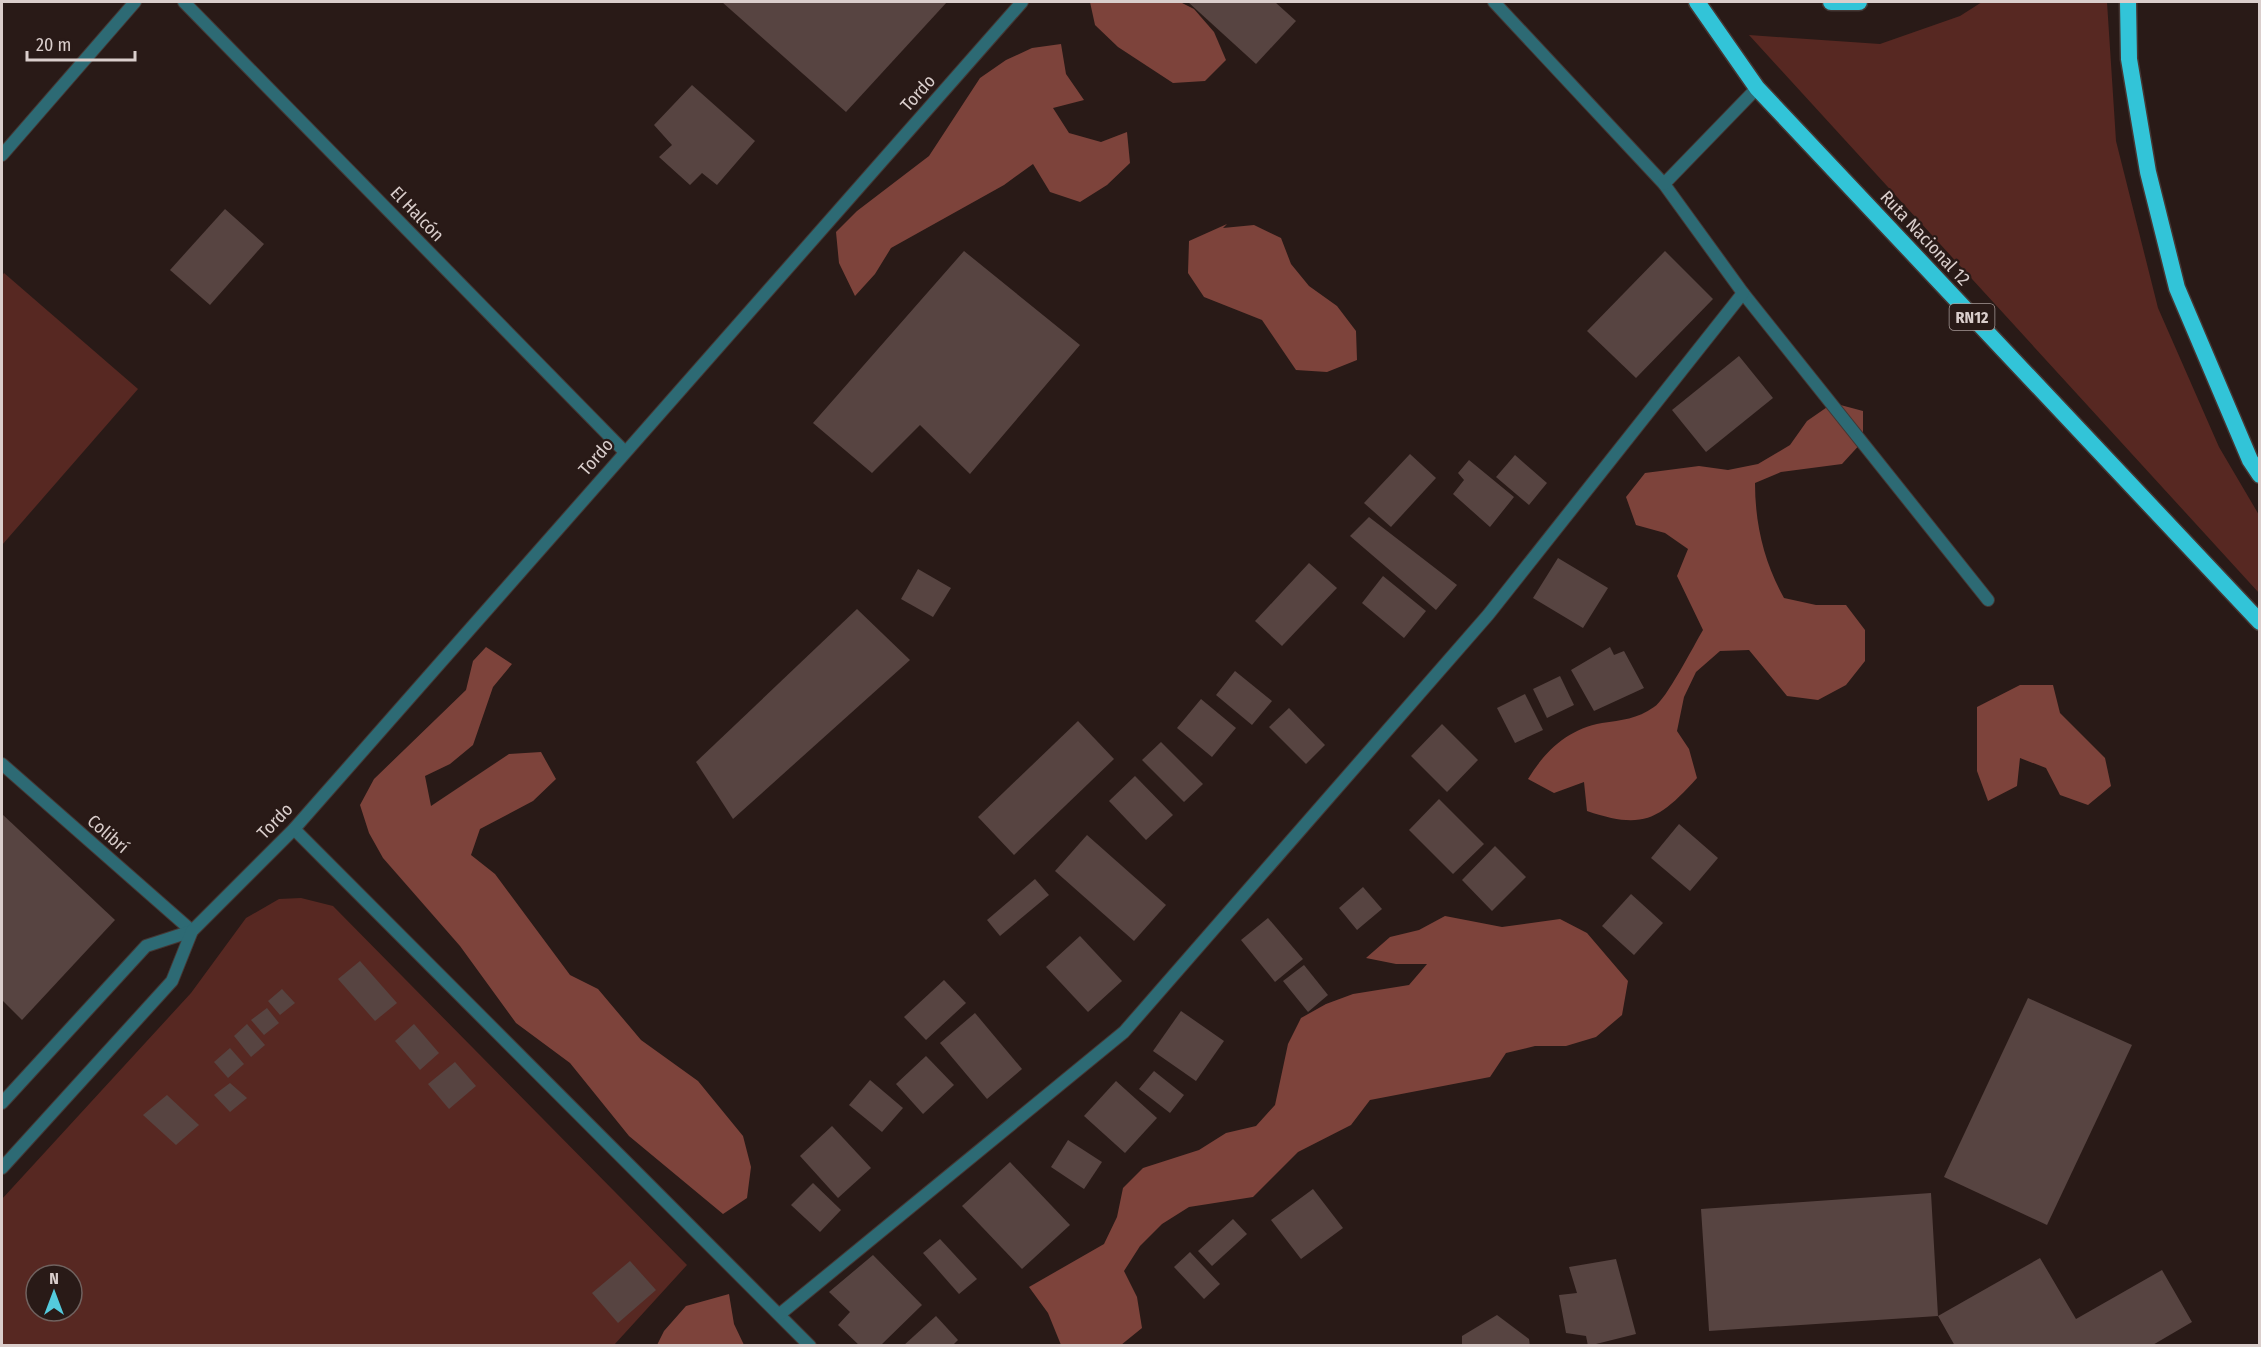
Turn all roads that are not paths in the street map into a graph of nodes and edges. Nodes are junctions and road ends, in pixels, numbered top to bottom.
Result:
1 (135, 2) edge
2 (184, 2) edge
3 (1023, 2) edge
4 (1494, 2) edge
5 (1697, 2) edge
6 (1831, 2) edge
7 (1859, 2) edge
8 (2128, 2) edge
9 (1757, 88) junction
10 (2, 155) edge
11 (1664, 184) junction
12 (1743, 293) junction
13 (624, 451) junction
14 (2259, 475) edge
15 (1988, 600) dead end
16 (2259, 622) edge
17 (2, 764) edge
18 (294, 829) junction
19 (192, 931) junction
20 (2, 1103) edge
21 (2, 1168) edge
22 (780, 1314) junction
23 (810, 1346) edge

1 - 10 street
2 - 13 street, El Halcón
3 - 13 street, Tordo
4 - 11 street
5 - 9 highway, Ruta Nacional 12 / RN12
6 - 7 highway
8 - 14 highway
9 - 11 street
9 - 16 highway, Ruta Nacional 12 / RN12
11 - 12 street
12 - 15 street
12 - 22 street
13 - 18 street, Tordo
17 - 19 street, Colibrí
18 - 19 street, Tordo
18 - 22 street
19 - 20 street, Tordo
19 - 21 street, Tordo
22 - 23 street

